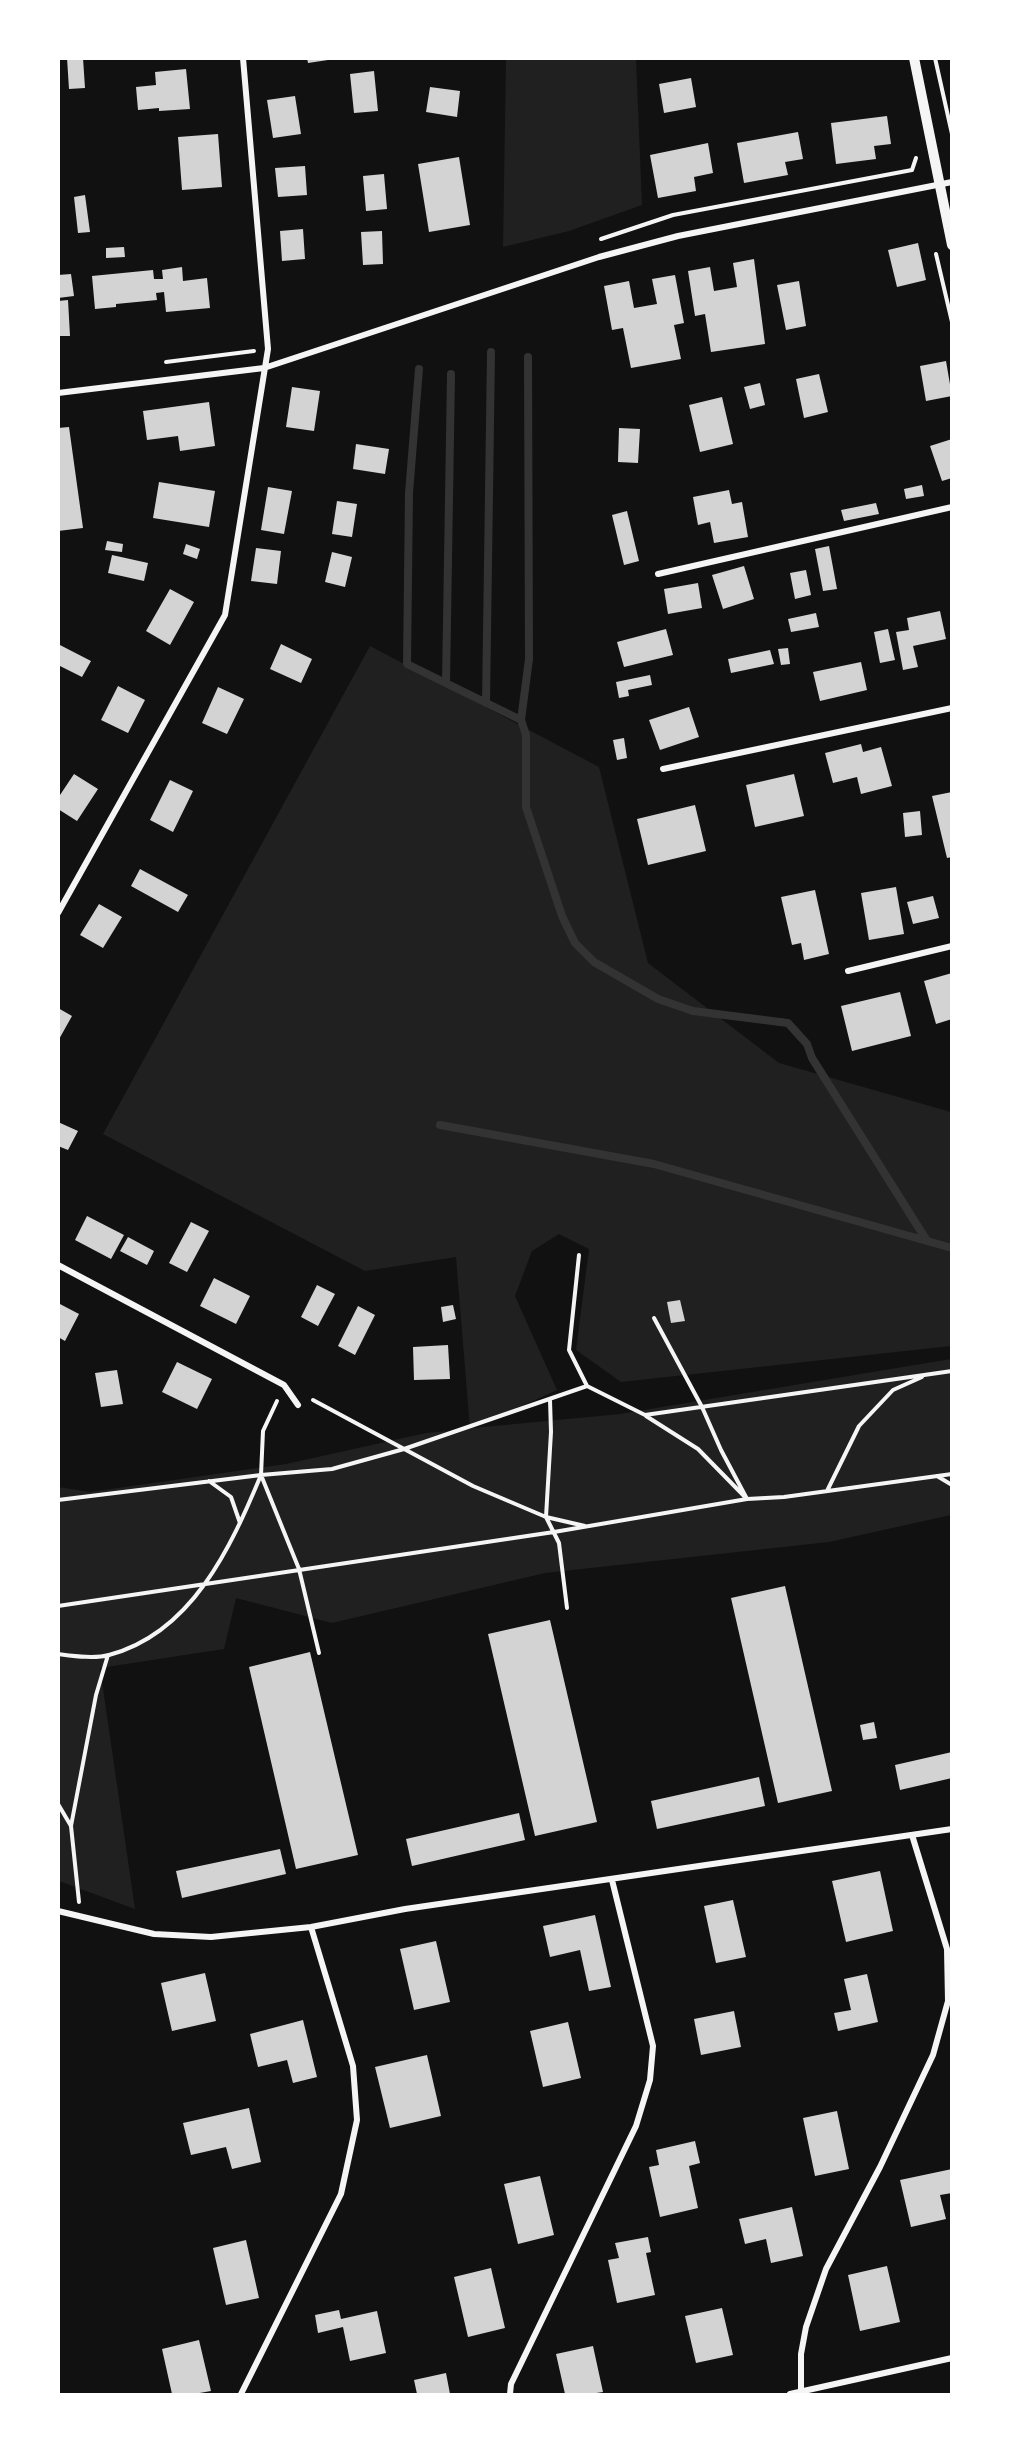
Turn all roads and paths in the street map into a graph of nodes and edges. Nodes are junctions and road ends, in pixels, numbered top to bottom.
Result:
1 (243, 58) edge
2 (914, 58) edge
3 (934, 58) edge
4 (951, 135) edge
5 (951, 182) edge
6 (939, 185) junction
7 (951, 245) edge
8 (264, 368) junction
9 (58, 393) edge
10 (951, 507) edge
11 (658, 574) dead end
12 (951, 708) edge
13 (663, 769) dead end
14 (58, 913) edge
15 (951, 946) edge
16 (848, 971) dead end
17 (579, 1255) dead end
18 (58, 1265) edge
19 (654, 1318) dead end
20 (951, 1371) edge
21 (928, 1374) junction
22 (285, 1385) junction
23 (587, 1386) junction
24 (550, 1399) junction
25 (298, 1405) dead end
26 (702, 1407) junction
27 (645, 1415) junction
28 (404, 1449) junction
29 (951, 1474) edge
30 (261, 1475) junction
31 (937, 1476) junction
32 (208, 1481) junction
33 (951, 1485) edge
34 (826, 1492) junction
35 (747, 1499) junction
36 (58, 1500) edge
37 (546, 1517) junction
38 (240, 1524) junction
39 (589, 1527) junction
40 (554, 1532) junction
41 (299, 1569) junction
42 (204, 1584) junction
43 (58, 1606) edge
44 (567, 1608) dead end
45 (319, 1653) dead end
46 (58, 1654) edge
47 (108, 1655) junction
48 (58, 1804) edge
49 (71, 1826) junction
50 (951, 1829) edge
51 (912, 1835) junction
52 (612, 1880) junction
53 (58, 1911) edge
54 (80, 1917) junction
55 (311, 1927) junction
56 (951, 2358) edge
57 (801, 2392) junction
58 (241, 2394) edge
59 (510, 2394) edge
60 (790, 2394) edge

1 - 8 street
2 - 6 street
3 - 4 path
5 - 6 street
6 - 7 street
6 - 8 street
8 - 9 street
8 - 14 street
10 - 11 street
12 - 13 street
15 - 16 street
17 - 23 path
18 - 22 street
19 - 26 path
20 - 21 path
21 - 26 path
21 - 34 path
22 - 25 street
22 - 28 path
22 - 30 path
23 - 24 path
23 - 27 path
24 - 28 path
24 - 37 path
26 - 27 path
26 - 35 path
27 - 35 path
28 - 30 path
28 - 37 path
29 - 31 path
30 - 32 path
30 - 38 path
30 - 41 path
31 - 33 path
31 - 34 path
32 - 36 path
32 - 38 path
34 - 35 path
35 - 39 path
37 - 39 path
37 - 40 path
38 - 42 path
39 - 40 path
40 - 41 path
40 - 44 path
41 - 42 path
41 - 45 path
42 - 43 path
42 - 47 path
46 - 47 path
47 - 49 path
48 - 49 path
49 - 54 path
50 - 51 street
51 - 52 street
51 - 57 street
52 - 55 street
52 - 59 street
53 - 54 street
54 - 55 street
55 - 58 street
56 - 57 street
57 - 60 street

